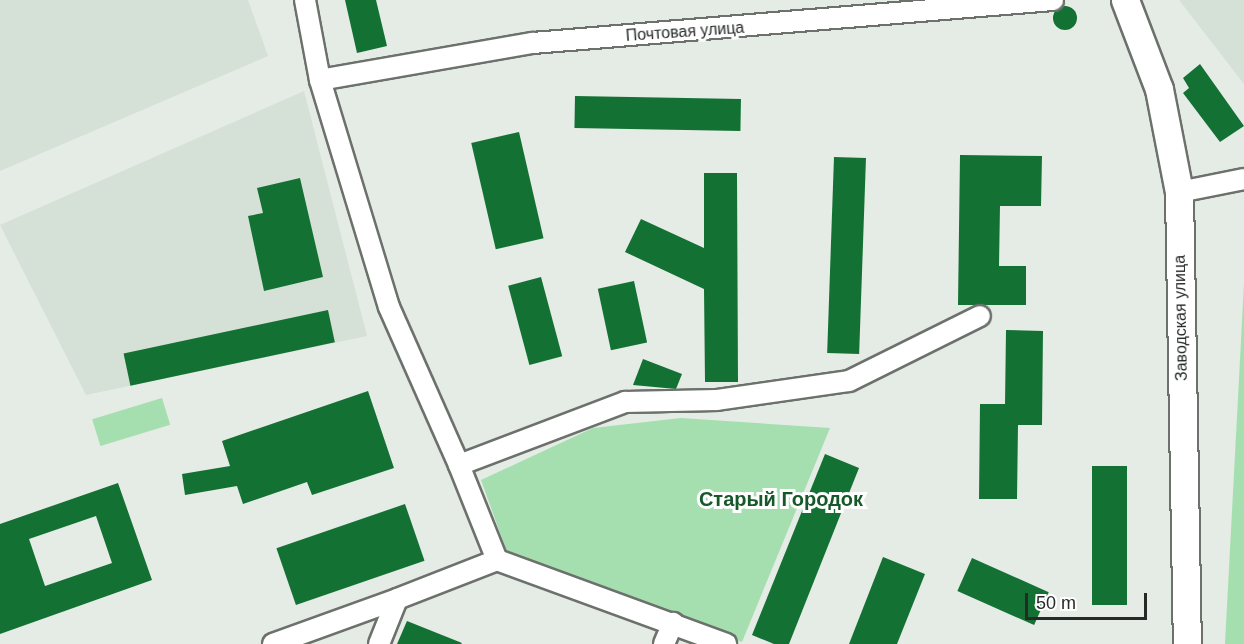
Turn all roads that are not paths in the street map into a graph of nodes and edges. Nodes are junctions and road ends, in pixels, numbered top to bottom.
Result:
1 (305, 0) edge
2 (1053, 0) edge
3 (1125, 0) edge
4 (320, 80) junction
5 (1244, 179) edge
6 (1179, 192) junction
7 (980, 316) dead end
8 (459, 465) junction
9 (497, 560) junction
10 (398, 599) junction
11 (673, 623) junction
12 (273, 644) edge
13 (379, 644) edge
14 (664, 644) edge
15 (726, 644) edge
16 (1187, 644) edge

1 - 4 street
2 - 4 street, Почтовая улица
3 - 6 main road, Заводская улица
4 - 8 street
5 - 6 street
6 - 16 main road, Заводская улица
7 - 8 street
8 - 9 street
9 - 10 street
9 - 11 street
10 - 12 street
10 - 13 street
11 - 14 street
11 - 15 street

